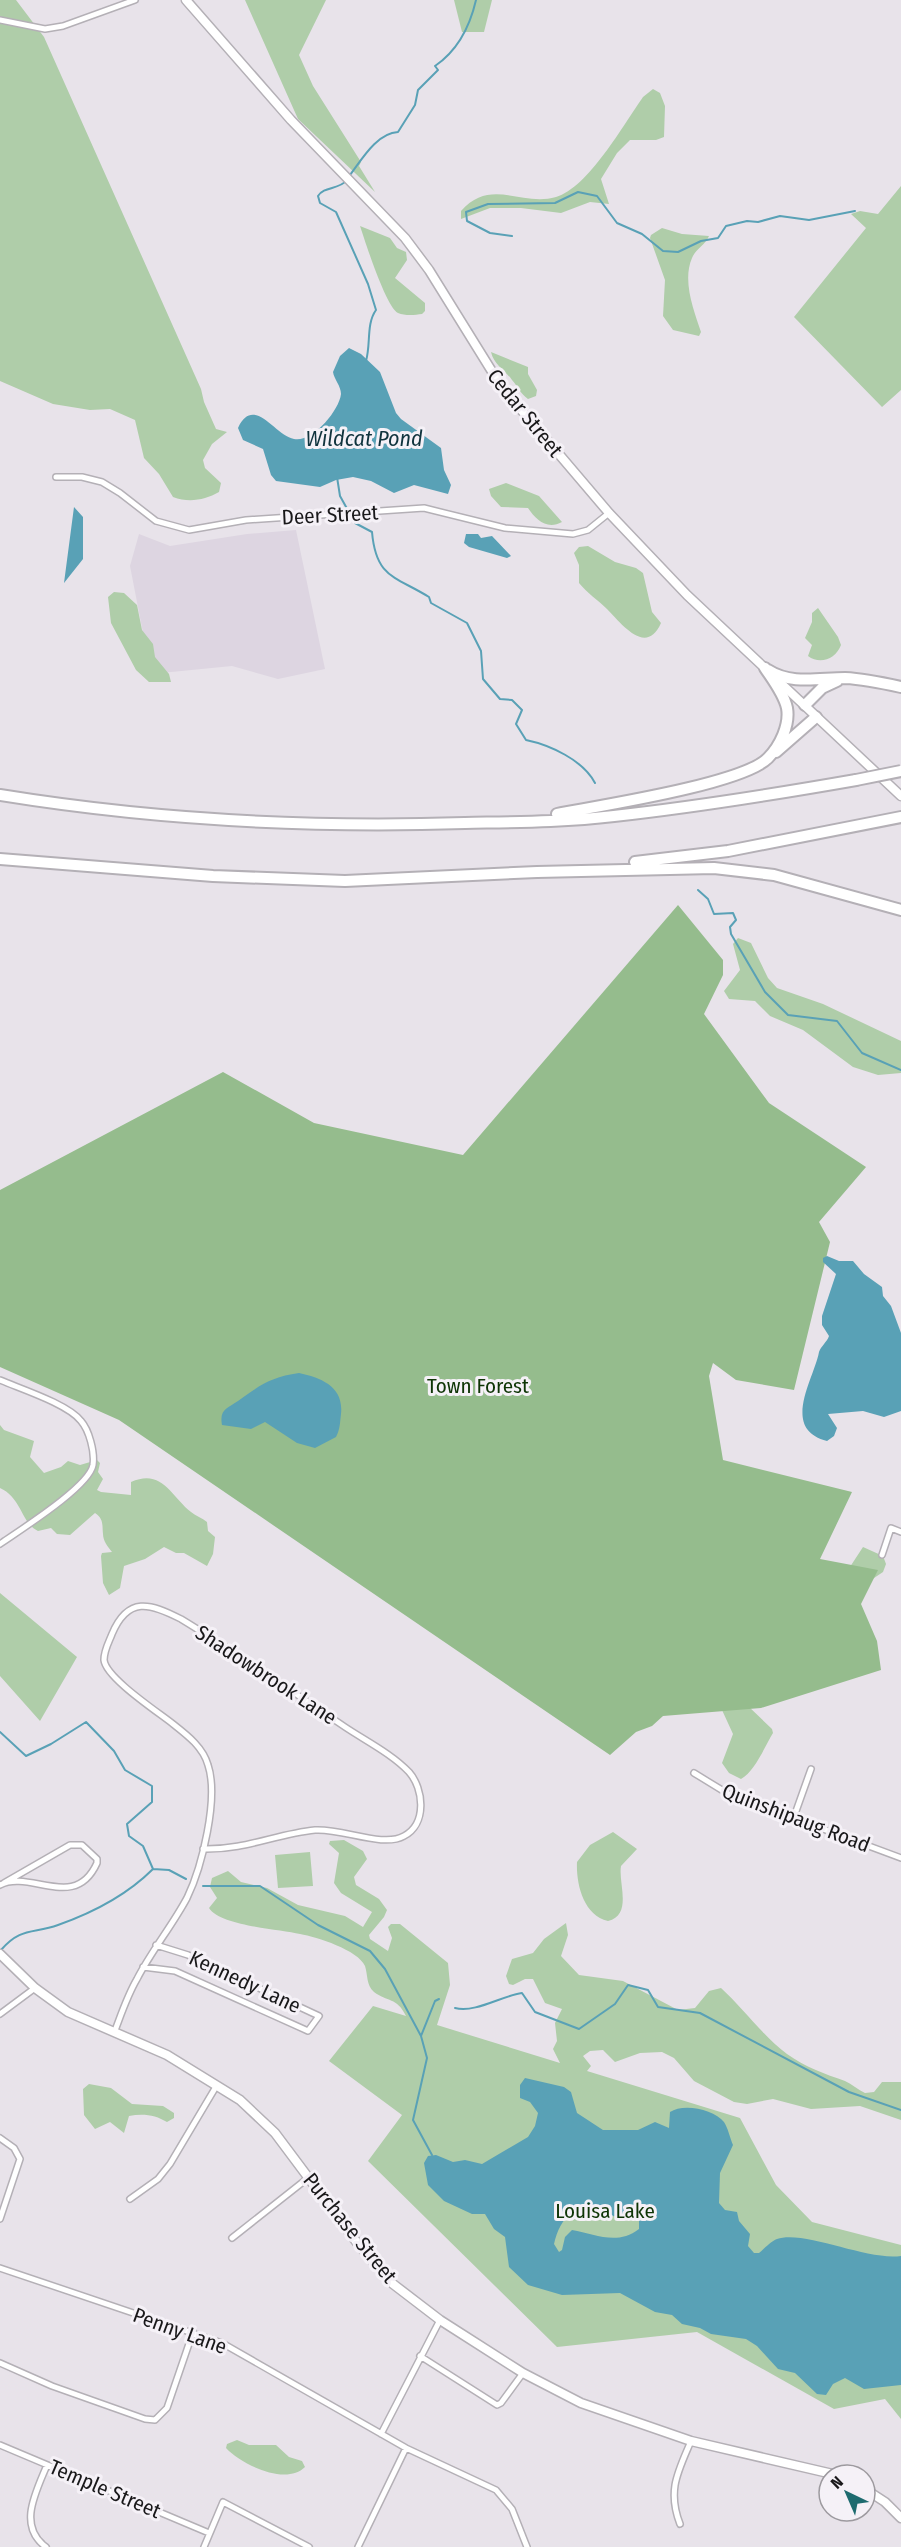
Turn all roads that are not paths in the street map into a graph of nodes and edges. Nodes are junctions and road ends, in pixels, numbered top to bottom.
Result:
1 (135, 0) edge
2 (186, 0) edge
3 (0, 20) edge
4 (56, 477) dead end
5 (609, 513) junction
6 (765, 668) junction
7 (846, 678) junction
8 (901, 687) edge
9 (805, 705) junction
10 (816, 717) junction
11 (768, 758) junction
12 (901, 771) edge
13 (0, 795) edge
14 (901, 796) edge
15 (899, 818) edge
16 (515, 822) junction
17 (0, 859) edge
18 (537, 872) junction
19 (901, 910) edge
20 (0, 1380) edge
21 (901, 1532) edge
22 (0, 1544) edge
23 (882, 1555) dead end
24 (811, 1769) dead end
25 (694, 1773) dead end
26 (795, 1814) junction
27 (203, 1849) junction
28 (901, 1858) edge
29 (2, 1884) edge
30 (156, 1945) junction
31 (0, 1954) edge
32 (143, 1966) junction
33 (35, 1988) junction
34 (0, 2014) edge
35 (114, 2033) junction
36 (217, 2085) junction
37 (0, 2138) edge
38 (308, 2178) junction
39 (130, 2199) dead end
40 (0, 2219) edge
41 (232, 2238) dead end
42 (0, 2268) edge
43 (440, 2320) junction
44 (192, 2332) junction
45 (420, 2356) junction
46 (0, 2363) edge
47 (522, 2373) junction
48 (381, 2434) junction
49 (691, 2441) junction
50 (0, 2445) edge
51 (406, 2448) junction
52 (47, 2465) junction
53 (817, 2470) edge
54 (877, 2496) edge
55 (901, 2518) edge
56 (680, 2524) dead end
57 (209, 2533) junction
58 (46, 2547) edge
59 (204, 2547) edge
60 (309, 2547) edge
61 (358, 2547) edge
62 (527, 2547) edge

1 - 3 street
2 - 5 main road, Cedar Street
4 - 5 street, Deer Street
5 - 6 main road, Cedar Street
6 - 7 highway
6 - 9 main road, Cedar Street
6 - 11 highway
7 - 8 highway
7 - 9 highway
9 - 10 main road, Cedar Street
10 - 11 highway
10 - 14 main road, Cedar Street
11 - 16 highway
12 - 16 highway, bridge
13 - 16 highway
15 - 18 highway
17 - 18 highway
18 - 19 highway
20 - 22 street
21 - 23 street
24 - 26 street
25 - 26 street, Quinshipaug Road
26 - 28 street, Quinshipaug Road
27 - 27 street, Shadowbrook Lane
27 - 30 street
29 - 29 street
30 - 32 street
30 - 32 street, Kennedy Lane
31 - 33 main road, Purchase Street
32 - 35 street
33 - 34 street
33 - 35 main road, Purchase Street
35 - 36 main road, Purchase Street
36 - 38 main road, Purchase Street
36 - 39 street
37 - 40 street
38 - 41 street
38 - 43 main road, Purchase Street
42 - 44 street, Penny Lane
43 - 45 street
43 - 47 main road, Purchase Street
44 - 46 street
44 - 48 street, Penny Lane
45 - 47 street
45 - 48 street
47 - 49 main road, Purchase Street
48 - 51 street, Penny Lane
49 - 53 main road, Purchase Street
49 - 56 street
50 - 52 street, Temple Street
51 - 61 street
51 - 62 street, Penny Lane
52 - 57 street, Temple Street
52 - 58 street
54 - 55 main road
57 - 59 street
57 - 60 street

